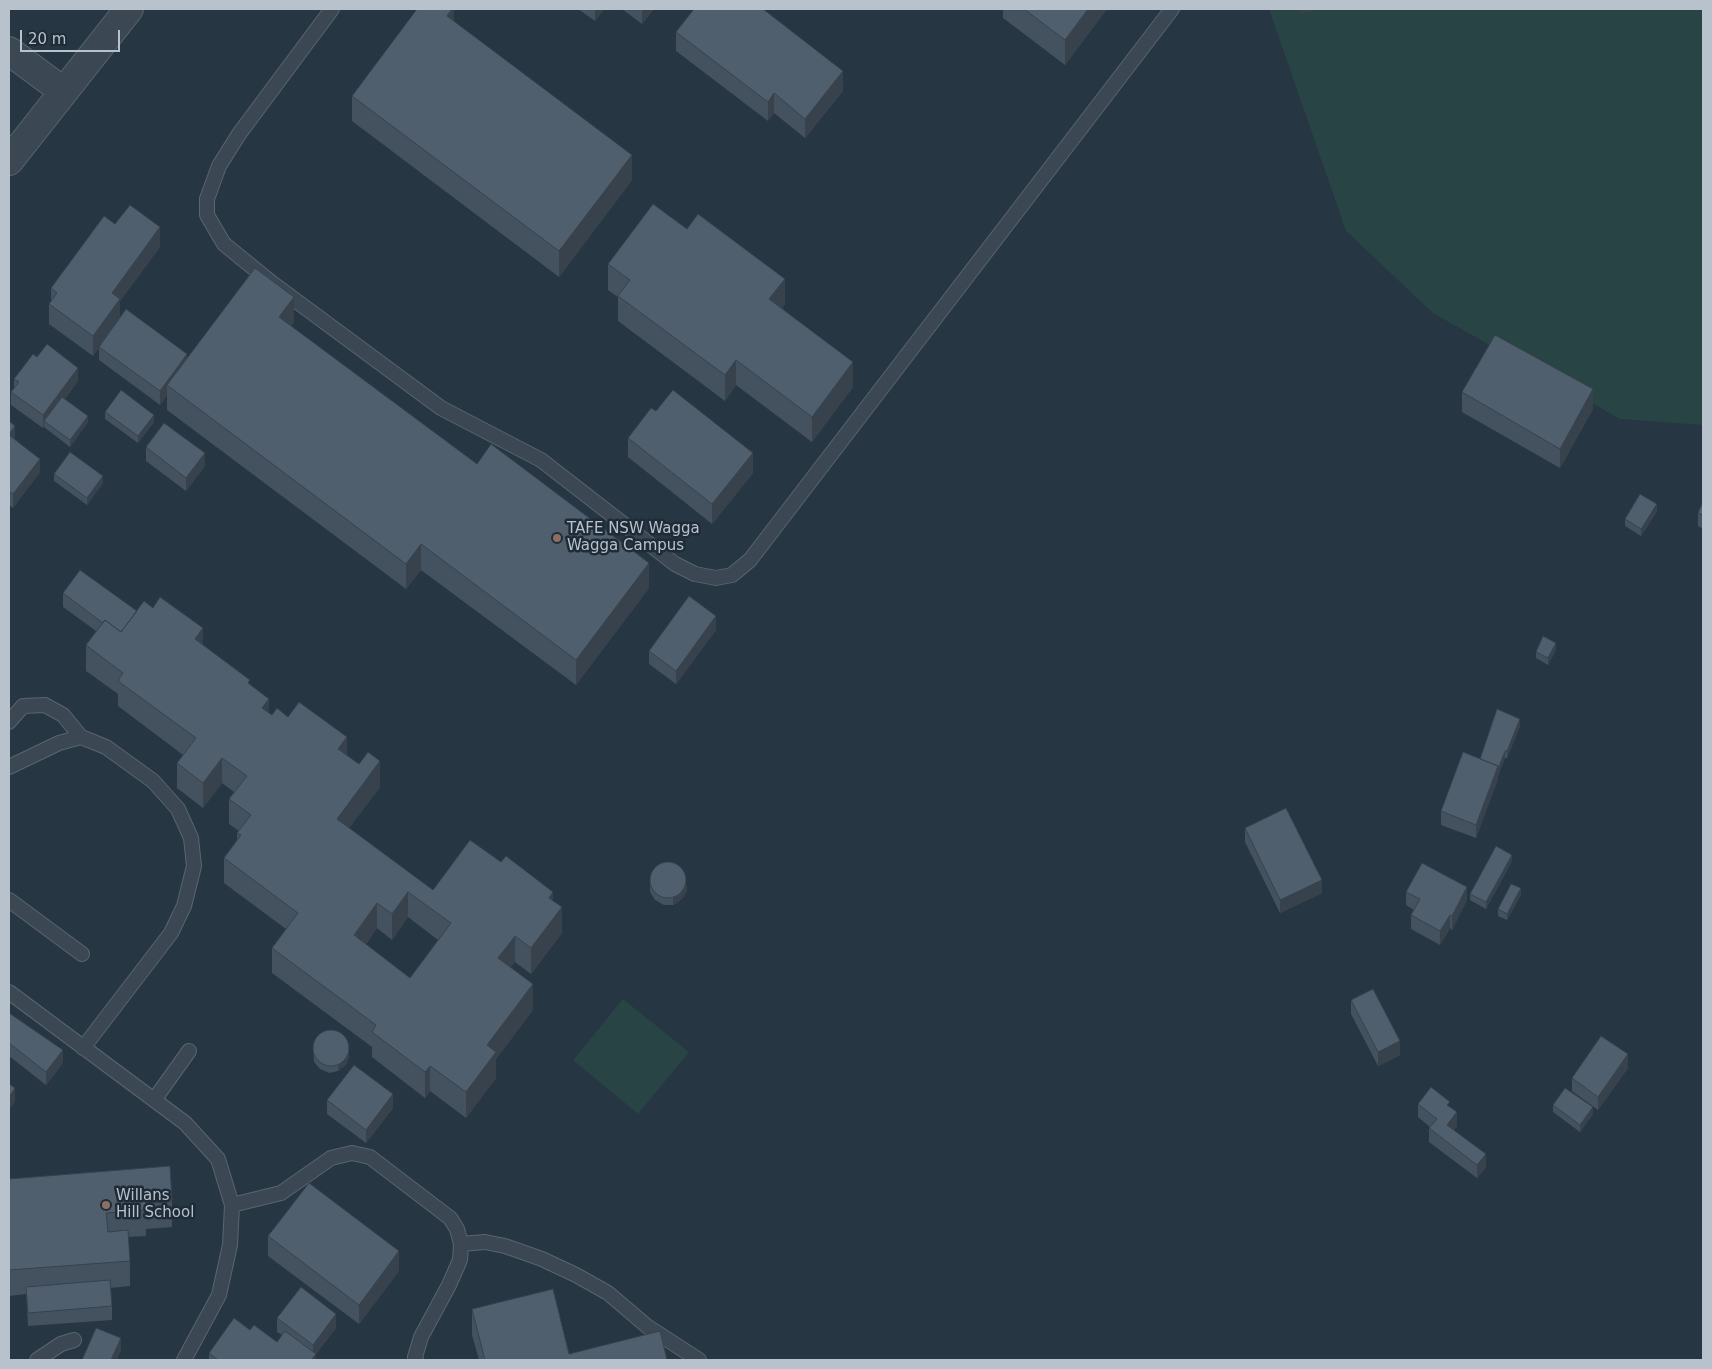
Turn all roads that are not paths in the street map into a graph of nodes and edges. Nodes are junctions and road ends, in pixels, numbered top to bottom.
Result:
1 (129, 9) edge
2 (332, 9) edge
3 (1172, 9) edge
4 (9, 52) edge
5 (63, 91) junction
6 (9, 161) edge
7 (9, 722) edge
8 (82, 736) junction
9 (9, 767) edge
10 (9, 900) edge
11 (82, 954) dead end
12 (9, 992) edge
13 (83, 1048) junction
14 (188, 1052) dead end
15 (154, 1100) junction
16 (232, 1205) junction
17 (461, 1244) junction
18 (74, 1340) dead end
19 (37, 1360) edge
20 (184, 1360) edge
21 (416, 1360) edge
22 (699, 1360) edge

1 - 5 street
2 - 3 lane
4 - 5 street
5 - 6 street
7 - 8 lane
8 - 9 lane
8 - 13 lane
10 - 11 lane
12 - 13 lane
13 - 15 lane
14 - 15 lane
15 - 16 lane
16 - 17 lane
16 - 20 lane
17 - 21 lane
17 - 22 lane
18 - 19 lane

